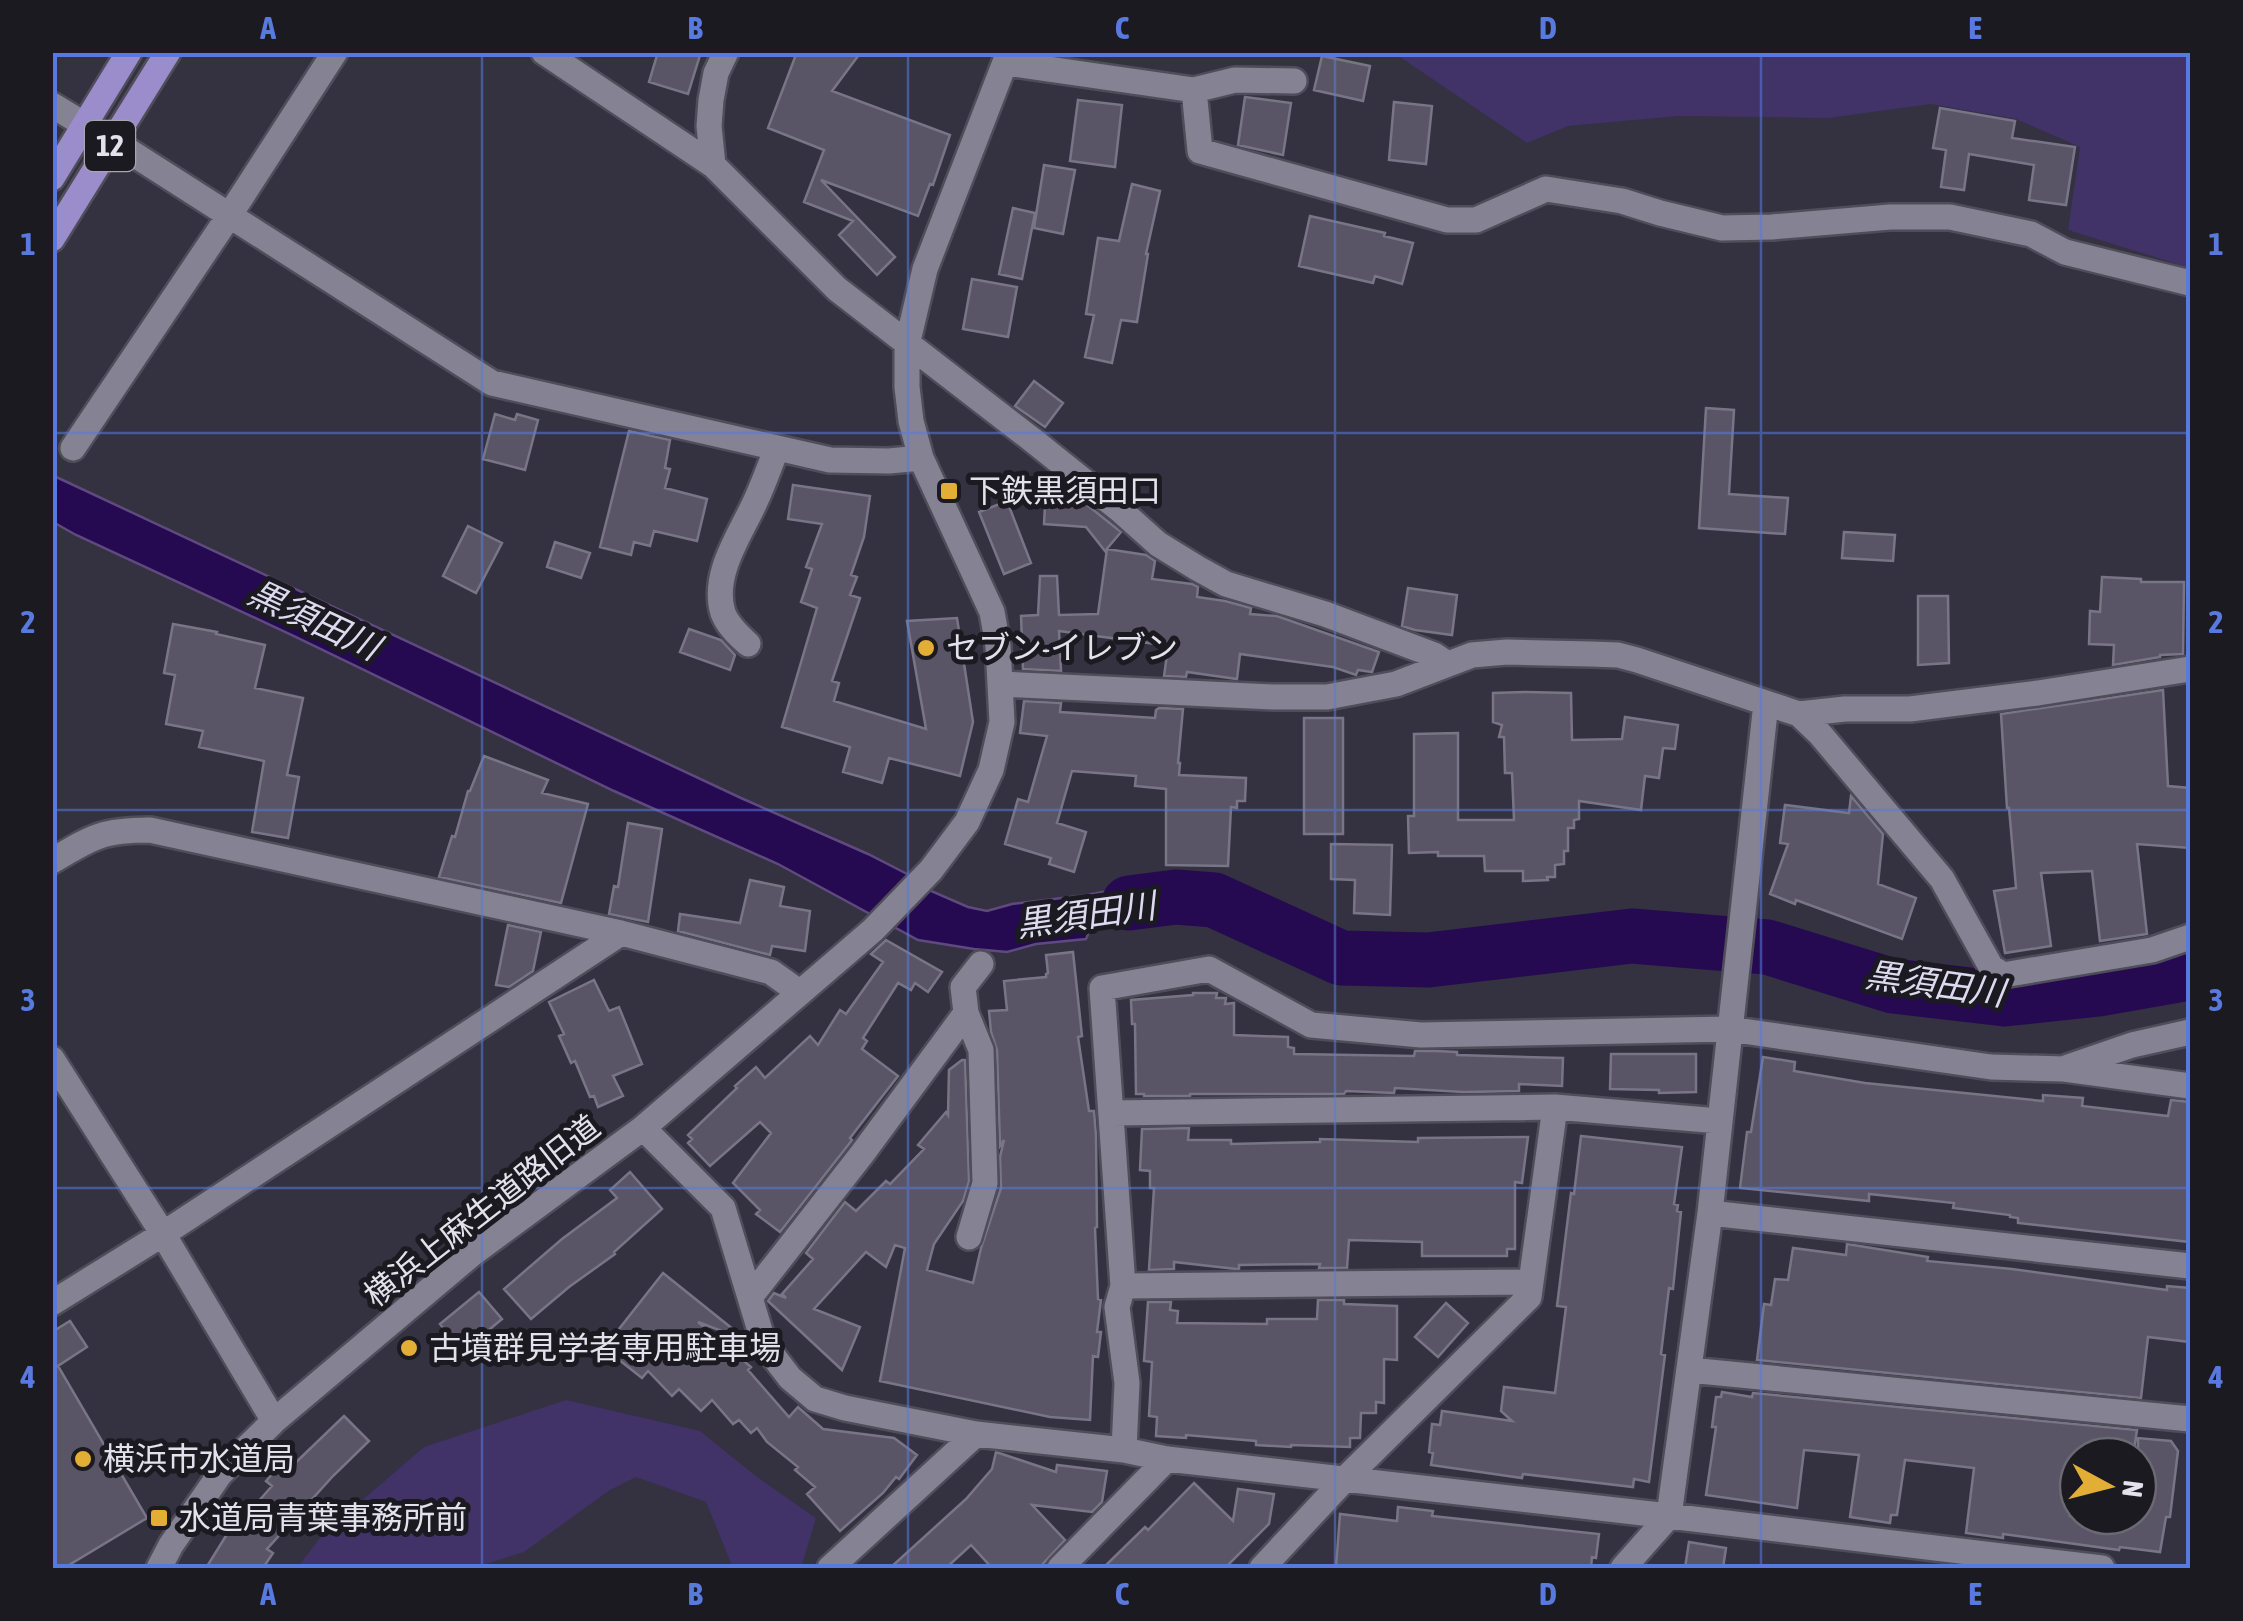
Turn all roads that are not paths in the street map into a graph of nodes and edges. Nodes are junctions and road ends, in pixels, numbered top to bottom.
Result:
1 (129, 52) edge
2 (168, 52) edge
3 (335, 52) edge
4 (544, 52) edge
5 (726, 52) edge
6 (1008, 58) edge
7 (1294, 80) dead end
8 (1194, 90) junction
9 (52, 105) edge
10 (85, 125) junction
11 (113, 141) junction
12 (713, 164) junction
13 (52, 178) edge
14 (229, 216) junction
15 (52, 240) edge
16 (2190, 284) edge
17 (908, 344) junction
18 (73, 448) dead end
19 (777, 448) junction
20 (922, 458) junction
21 (748, 644) dead end
22 (1446, 664) junction
23 (2190, 669) edge
24 (1001, 684) junction
25 (1766, 703) junction
26 (1799, 714) junction
27 (52, 860) edge
28 (621, 934) junction
29 (2190, 937) edge
30 (981, 964) dead end
31 (799, 992) junction
32 (966, 1013) junction
33 (1730, 1022) junction
34 (2190, 1032) edge
35 (52, 1059) edge
36 (2064, 1069) junction
37 (2190, 1086) edge
38 (1555, 1107) junction
39 (1112, 1114) junction
40 (1719, 1121) junction
41 (642, 1128) junction
42 (1710, 1212) junction
43 (164, 1234) junction
44 (968, 1237) dead end
45 (2190, 1266) edge
46 (1531, 1282) junction
47 (1123, 1286) junction
48 (751, 1296) junction
49 (52, 1303) edge
50 (1689, 1370) junction
51 (2190, 1418) edge
52 (274, 1421) junction
53 (976, 1434) junction
54 (1124, 1450) junction
55 (1167, 1460) junction
56 (1345, 1479) junction
57 (1669, 1516) junction
58 (159, 1568) edge
59 (830, 1568) edge
60 (1060, 1568) edge
61 (1262, 1568) edge
62 (1623, 1568) edge
63 (2102, 1568) edge

1 - 10 main road, 12
2 - 11 main road, 12
3 - 14 street
4 - 12 street
5 - 12 street
6 - 8 street
6 - 17 street
7 - 8 street
8 - 16 street
9 - 10 street
10 - 13 main road, 12
11 - 14 street
11 - 15 main road, 12
12 - 17 street
14 - 18 street
14 - 19 street
17 - 20 street
17 - 22 street
19 - 20 street
19 - 21 street
20 - 24 street
22 - 24 street
22 - 25 street
23 - 26 street
24 - 31 street, 横浜上麻生道路旧道
25 - 26 street
25 - 33 street
26 - 29 street
27 - 28 street
28 - 31 street
28 - 43 street
30 - 32 street
31 - 41 street, 横浜上麻生道路旧道
32 - 44 street
32 - 48 street
33 - 36 street
33 - 39 street
33 - 40 street
34 - 36 street
35 - 43 street
36 - 37 street
38 - 39 street
38 - 40 street
38 - 46 street
39 - 47 street
40 - 42 street
41 - 48 street
41 - 52 street, 横浜上麻生道路旧道
42 - 45 street
42 - 50 street
43 - 49 street
43 - 52 street
46 - 47 street
46 - 56 street
47 - 54 street
48 - 53 street
50 - 51 street
50 - 57 street
52 - 58 street, 横浜上麻生道路旧道
53 - 54 street
53 - 59 street
54 - 55 street
55 - 56 street
55 - 60 street
56 - 57 street
56 - 61 street
57 - 62 street
57 - 63 street

